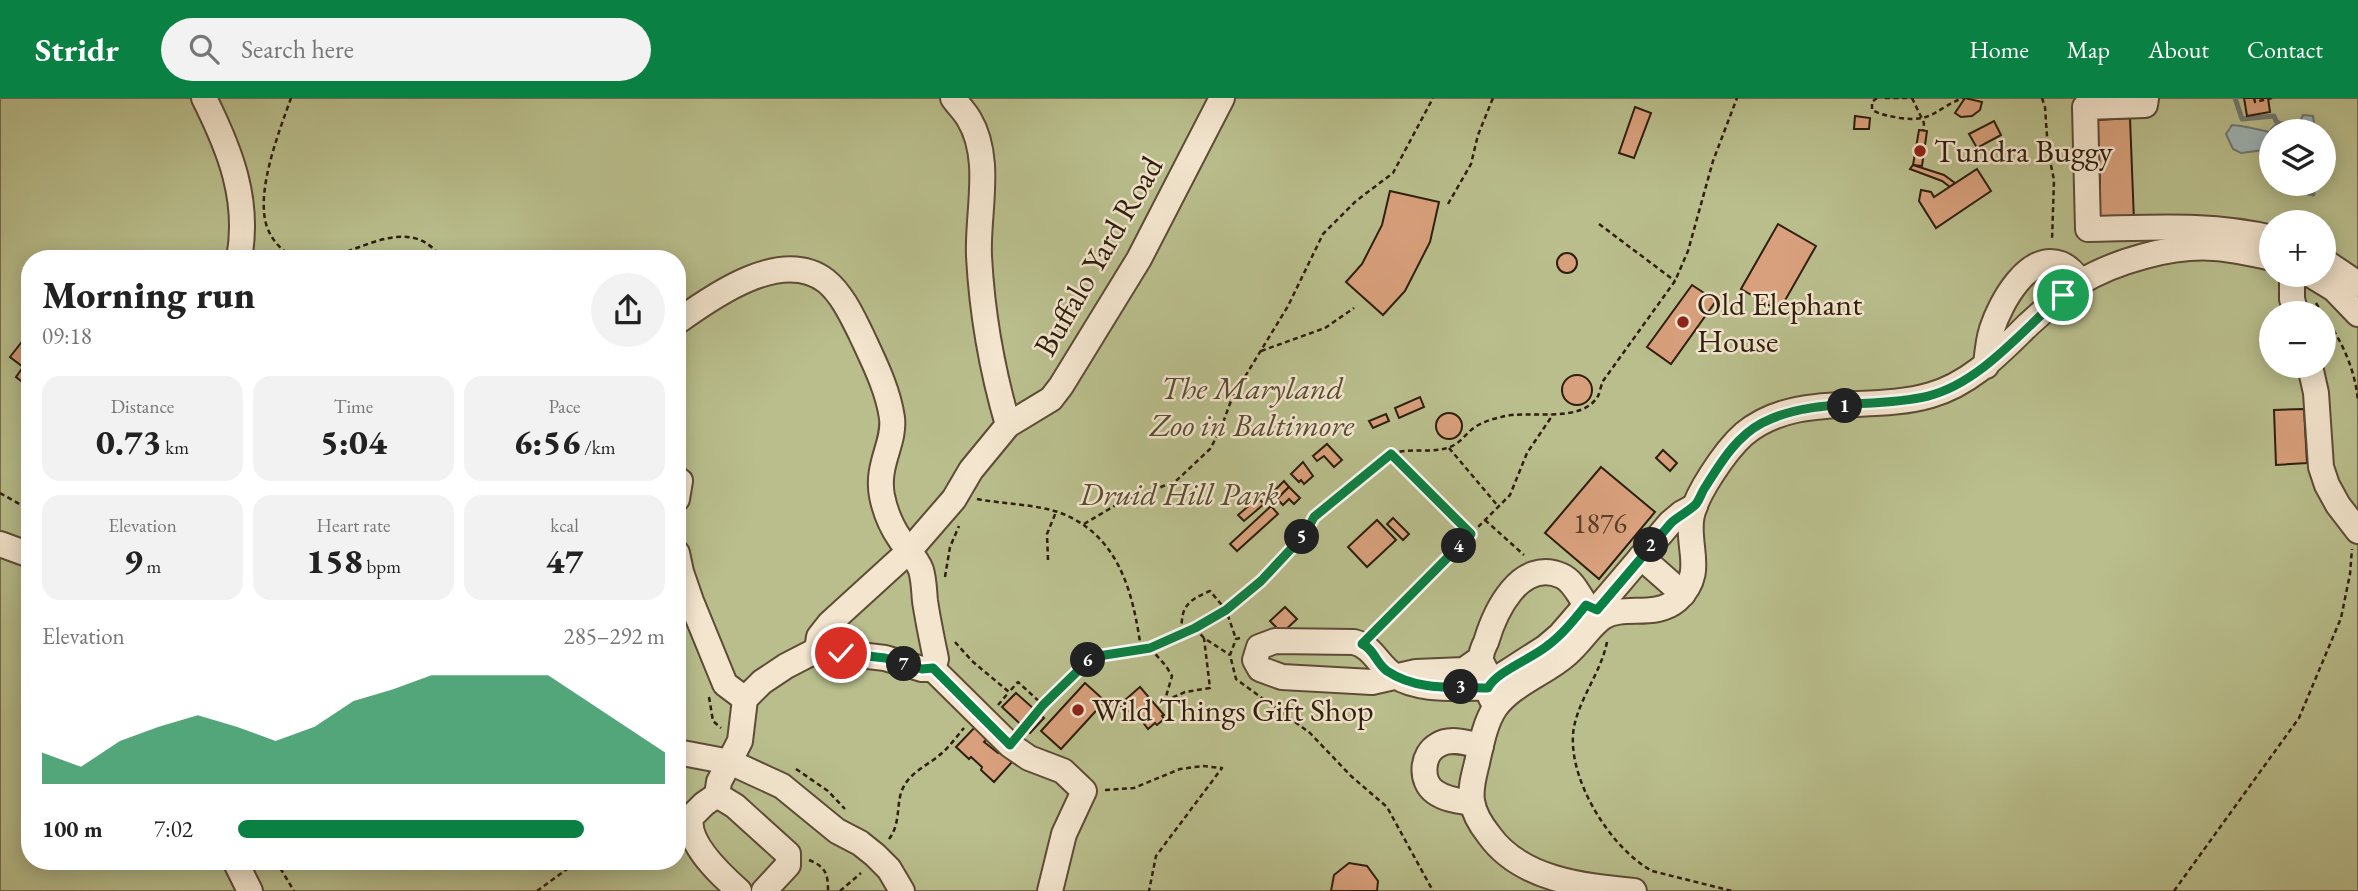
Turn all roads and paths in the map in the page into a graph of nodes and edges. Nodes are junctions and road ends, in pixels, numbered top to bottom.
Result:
1 (204, 98) edge
2 (291, 98) edge
3 (953, 98) edge
4 (1222, 98) edge
5 (1433, 98) edge
6 (1493, 98) edge
7 (1737, 98) edge
8 (1877, 98) edge
9 (1885, 98) edge
10 (1912, 98) edge
11 (1964, 98) edge
12 (2042, 98) edge
13 (2146, 98) edge
14 (2254, 98) edge
15 (2272, 98) edge
16 (1923, 131) dead end
17 (1448, 204) dead end
18 (1599, 224) dead end
19 (2052, 226) dead end
20 (2259, 235) edge
21 (240, 250) edge
22 (281, 250) edge
23 (350, 250) edge
24 (433, 250) edge
25 (2259, 256) edge
26 (2336, 269) edge
27 (1675, 281) junction
28 (2081, 282) junction
29 (2358, 284) edge
30 (2331, 287) edge
31 (1354, 307) dead end
32 (2358, 314) edge
33 (686, 316) edge
34 (2336, 336) edge
35 (1261, 351) junction
36 (1986, 366) junction
37 (2313, 378) edge
38 (2358, 401) edge
39 (1550, 414) junction
40 (1008, 425) junction
41 (1449, 448) junction
42 (1391, 454) junction
43 (961, 486) junction
44 (0, 493) edge
45 (21, 505) edge
46 (1498, 506) junction
47 (1695, 506) junction
48 (1056, 512) junction
49 (1485, 520) junction
50 (961, 522) dead end
51 (1084, 524) junction
52 (2356, 529) edge
53 (1471, 534) junction
54 (0, 544) edge
55 (909, 551) junction
56 (21, 552) edge
57 (1641, 557) junction
58 (1048, 560) dead end
59 (1530, 560) dead end
60 (945, 581) dead end
61 (686, 586) edge
62 (1683, 594) junction
63 (1226, 610) junction
64 (1596, 610) junction
65 (1195, 628) junction
66 (952, 632) dead end
67 (1182, 632) junction
68 (1247, 637) dead end
69 (1204, 638) junction
70 (1236, 639) junction
71 (1362, 644) junction
72 (1150, 648) junction
73 (1141, 649) junction
74 (817, 650) junction
75 (1230, 655) junction
76 (1481, 658) junction
77 (933, 668) junction
78 (1396, 677) junction
79 (1491, 693) junction
80 (744, 699) junction
81 (1043, 705) junction
82 (976, 714) junction
83 (1010, 745) junction
84 (1481, 746) junction
85 (686, 754) edge
86 (730, 762) junction
87 (1084, 792) junction
88 (717, 795) junction
89 (1472, 803) junction
90 (888, 840) dead end
91 (789, 857) junction
92 (239, 870) edge
93 (281, 870) edge
94 (566, 870) edge
95 (860, 873) dead end
96 (848, 885) junction
97 (250, 891) edge
98 (294, 891) edge
99 (537, 891) edge
100 (739, 891) edge
101 (764, 891) edge
102 (828, 891) edge
103 (840, 891) edge
104 (851, 891) edge
105 (902, 891) edge
106 (1050, 891) edge
107 (1150, 891) edge
108 (1433, 891) edge
109 (1634, 891) edge
110 (1732, 891) edge
111 (2174, 891) edge

1 - 21 street
2 - 22 path
3 - 40 street
4 - 40 street, Buffalo Yard Road
5 - 35 path
6 - 17 path
7 - 27 path
8 - 11 path
9 - 10 path
10 - 16 path, bridge
12 - 19 path
13 - 20 street
14 - 15 path
18 - 27 path
23 - 24 path
25 - 28 street
26 - 29 street
27 - 39 path
28 - 36 street
28 - 36 street
30 - 32 street
31 - 35 path
33 - 55 street
34 - 38 path
35 - 51 path
36 - 47 street
37 - 52 street
39 - 41 path
39 - 46 path
40 - 43 street, Buffalo Yard Road
41 - 42 path
41 - 46 path
42 - 53 path
42 - 63 path
43 - 48 path
43 - 55 street, Buffalo Yard Road
44 - 45 path
46 - 49 path
47 - 57 street
47 - 62 street
48 - 51 path
48 - 58 path
49 - 53 path
49 - 59 path
50 - 60 path
51 - 73 path
52 - 111 path
53 - 71 path
54 - 56 street
55 - 74 street, Buffalo Yard Road
55 - 77 street
57 - 62 street
57 - 64 street
61 - 80 street
62 - 64 street
63 - 65 path
63 - 67 path
63 - 70 path
64 - 76 street
64 - 79 street
64 - 110 path
65 - 67 path
65 - 69 path
66 - 81 path
67 - 72 path
68 - 70 path
69 - 72 path
69 - 75 path
70 - 75 path
71 - 78 street
71 - 78 street
72 - 73 path
73 - 81 path
74 - 77 street
74 - 80 street
75 - 108 path
76 - 78 street
76 - 79 street
77 - 82 street
78 - 79 street
79 - 84 street
80 - 86 street
81 - 83 path
82 - 83 street
82 - 90 path
83 - 87 street
84 - 89 street
84 - 89 street
85 - 86 street
86 - 88 street
86 - 105 street
87 - 106 street
87 - 107 path
88 - 91 street
88 - 100 street
89 - 109 street
91 - 101 street
91 - 102 path
92 - 97 street
93 - 98 path
94 - 99 path
95 - 96 path
96 - 103 path
96 - 104 path

